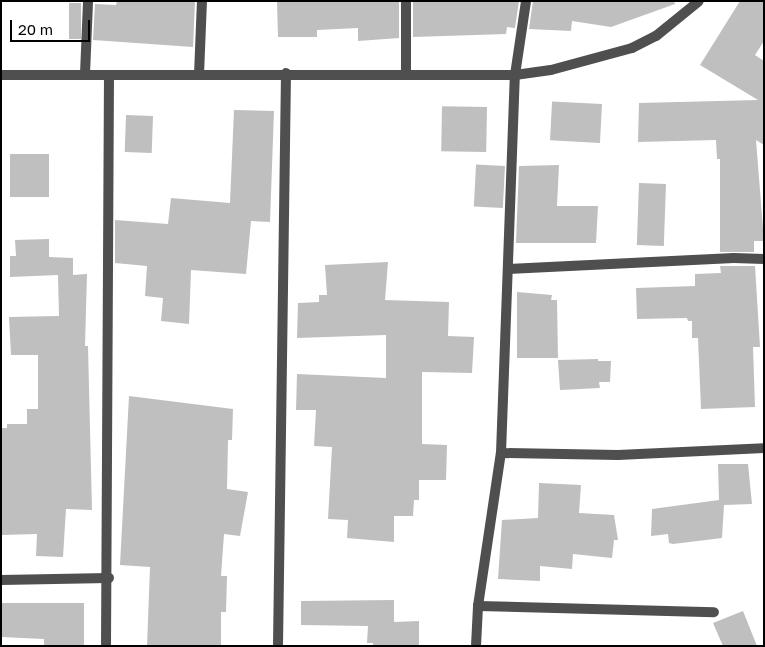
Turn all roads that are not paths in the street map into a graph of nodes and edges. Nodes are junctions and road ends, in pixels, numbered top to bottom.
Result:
1 (88, 1) edge
2 (202, 1) edge
3 (406, 1) edge
4 (526, 1) edge
5 (699, 1) edge
6 (286, 73) junction
7 (85, 74) junction
8 (109, 74) junction
9 (406, 74) junction
10 (1, 75) edge
11 (199, 75) junction
12 (515, 75) junction
13 (764, 259) edge
14 (508, 269) junction
15 (764, 448) edge
16 (501, 453) junction
17 (109, 578) junction
18 (1, 580) edge
19 (478, 606) junction
20 (714, 612) dead end
21 (106, 646) edge
22 (278, 646) edge
23 (476, 646) edge

1 - 7 street
2 - 11 street
3 - 9 street
4 - 12 street
5 - 12 street
6 - 9 street
6 - 11 street
6 - 22 street
7 - 8 street
7 - 10 street
8 - 11 street
8 - 17 street
9 - 12 street
12 - 14 street
13 - 14 street
14 - 16 street
15 - 16 street
16 - 19 street
17 - 18 street
17 - 21 street
19 - 20 street
19 - 23 street

